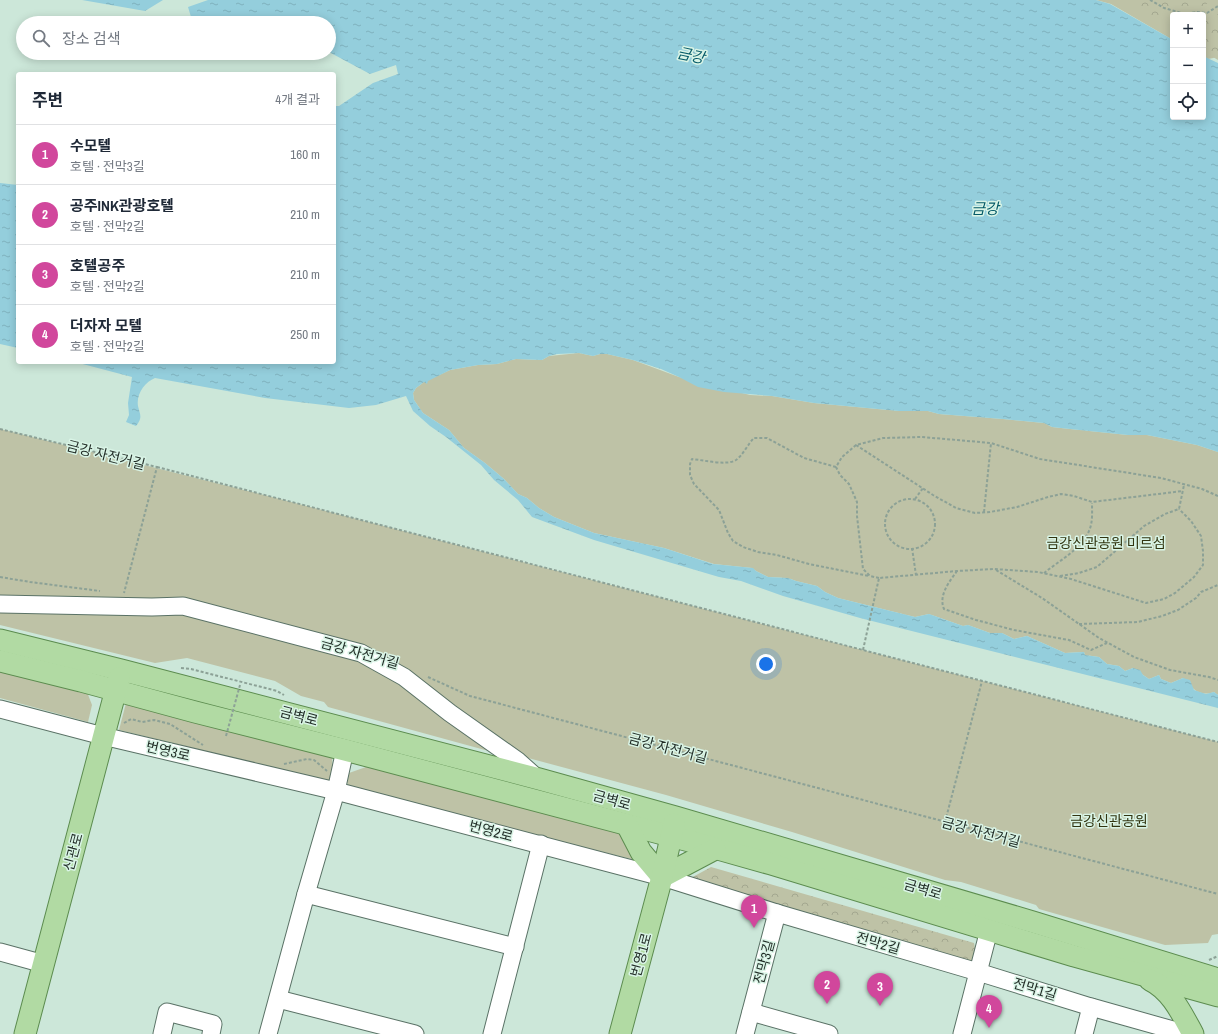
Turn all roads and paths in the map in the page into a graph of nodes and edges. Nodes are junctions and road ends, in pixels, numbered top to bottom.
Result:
1 (1150, 0) edge
2 (1218, 6) edge
3 (0, 430) edge
4 (991, 443) junction
5 (856, 444) junction
6 (157, 467) junction
7 (836, 467) junction
8 (1184, 484) junction
9 (923, 488) junction
10 (1183, 491) junction
11 (1218, 496) edge
12 (915, 499) junction
13 (1092, 502) junction
14 (1179, 509) junction
15 (984, 512) junction
16 (912, 548) junction
17 (994, 569) junction
18 (957, 571) junction
19 (1044, 573) junction
20 (916, 575) junction
21 (870, 576) junction
22 (1058, 576) junction
23 (0, 577) edge
24 (879, 578) junction
25 (1218, 585) edge
26 (101, 591) dead end
27 (119, 592) dead end
28 (124, 593) junction
29 (131, 593) dead end
30 (0, 604) edge
31 (1078, 624) junction
32 (0, 640) edge
33 (1107, 643) junction
34 (863, 650) junction
35 (0, 661) edge
36 (121, 670) junction
37 (425, 676) dead end
38 (1218, 680) edge
39 (982, 681) junction
40 (240, 685) dead end
41 (116, 691) junction
42 (0, 709) edge
43 (112, 730) junction
44 (226, 736) dead end
45 (1218, 742) edge
46 (207, 746) dead end
47 (345, 750) junction
48 (280, 765) dead end
49 (332, 774) dead end
50 (539, 779) junction
51 (336, 791) junction
52 (945, 822) junction
53 (627, 825) junction
54 (673, 827) junction
55 (541, 844) junction
56 (715, 849) junction
57 (662, 877) junction
58 (306, 894) junction
59 (1218, 894) edge
60 (777, 913) junction
61 (989, 930) junction
62 (515, 947) junction
63 (0, 952) edge
64 (1074, 956) junction
65 (1166, 963) junction
66 (44, 964) junction
67 (978, 972) junction
68 (1136, 974) junction
69 (1218, 979) edge
70 (1218, 996) edge
71 (278, 999) junction
72 (1091, 1007) junction
73 (751, 1012) junction
74 (25, 1034) edge
75 (162, 1034) edge
76 (211, 1034) edge
77 (268, 1034) edge
78 (415, 1034) edge
79 (492, 1034) edge
80 (620, 1034) edge
81 (745, 1034) edge
82 (829, 1034) edge
83 (962, 1034) edge
84 (1084, 1034) edge
85 (1187, 1034) edge
86 (1193, 1034) edge

1 - 2 path
3 - 6 path, 금강 자전거길
4 - 5 path
4 - 8 path
4 - 15 path
5 - 7 path
5 - 9 path
6 - 28 path, 금강 자전거길
6 - 34 path
7 - 21 path
7 - 21 path
8 - 10 path
8 - 11 path
9 - 12 path
9 - 15 path
10 - 13 path
10 - 14 path
12 - 16 path
12 - 16 path
13 - 15 path
13 - 19 path
14 - 22 path
14 - 22 path
16 - 20 path
17 - 18 path
17 - 19 path
17 - 31 path
18 - 20 path
18 - 33 path
19 - 22 path
20 - 24 path
21 - 24 path
23 - 26 path
24 - 34 path
25 - 31 path
27 - 28 path
28 - 29 path
30 - 50 street, 금강 자전거길
31 - 33 path
32 - 36 main road, 금벽로
33 - 38 path
34 - 39 path
35 - 41 main road, 금벽로
36 - 41 main road, 신관로
36 - 50 main road, 금벽로
37 - 52 path, 금강 자전거길
39 - 45 path
39 - 52 path
40 - 44 path, bridge
41 - 43 main road, 신관로
41 - 47 main road, 금벽로
42 - 43 street, 번영3로
43 - 46 path
43 - 51 street, 번영3로
43 - 66 main road, 신관로
47 - 51 street
47 - 53 main road, 금벽로
48 - 49 path
50 - 54 main road, 금벽로
51 - 55 street, 번영2로
51 - 58 street
52 - 59 path, 금강 자전거길
53 - 54 main road, 금벽로
53 - 57 main road
54 - 56 main road, 금벽로
54 - 57 main road, 번영1로
54 - 65 main road, 금벽로
55 - 57 street
55 - 62 street
56 - 57 main road
56 - 61 main road, 금벽로
57 - 60 street
57 - 80 main road, 번영1로
58 - 62 street
58 - 71 street
60 - 67 street, 전막2길
60 - 73 street, 전막3길
61 - 64 main road, 금벽로
61 - 67 street
62 - 79 street
63 - 66 street
64 - 65 main road
64 - 68 main road, 금벽로
65 - 69 main road, 금벽로
66 - 74 main road, 신관로
67 - 72 street, 전막1길
67 - 83 street
68 - 70 main road, 금벽로
68 - 86 main road
71 - 77 street
71 - 78 street
72 - 84 street
72 - 85 street, 전막1길
73 - 81 street, 전막3길
73 - 82 street
75 - 76 street

